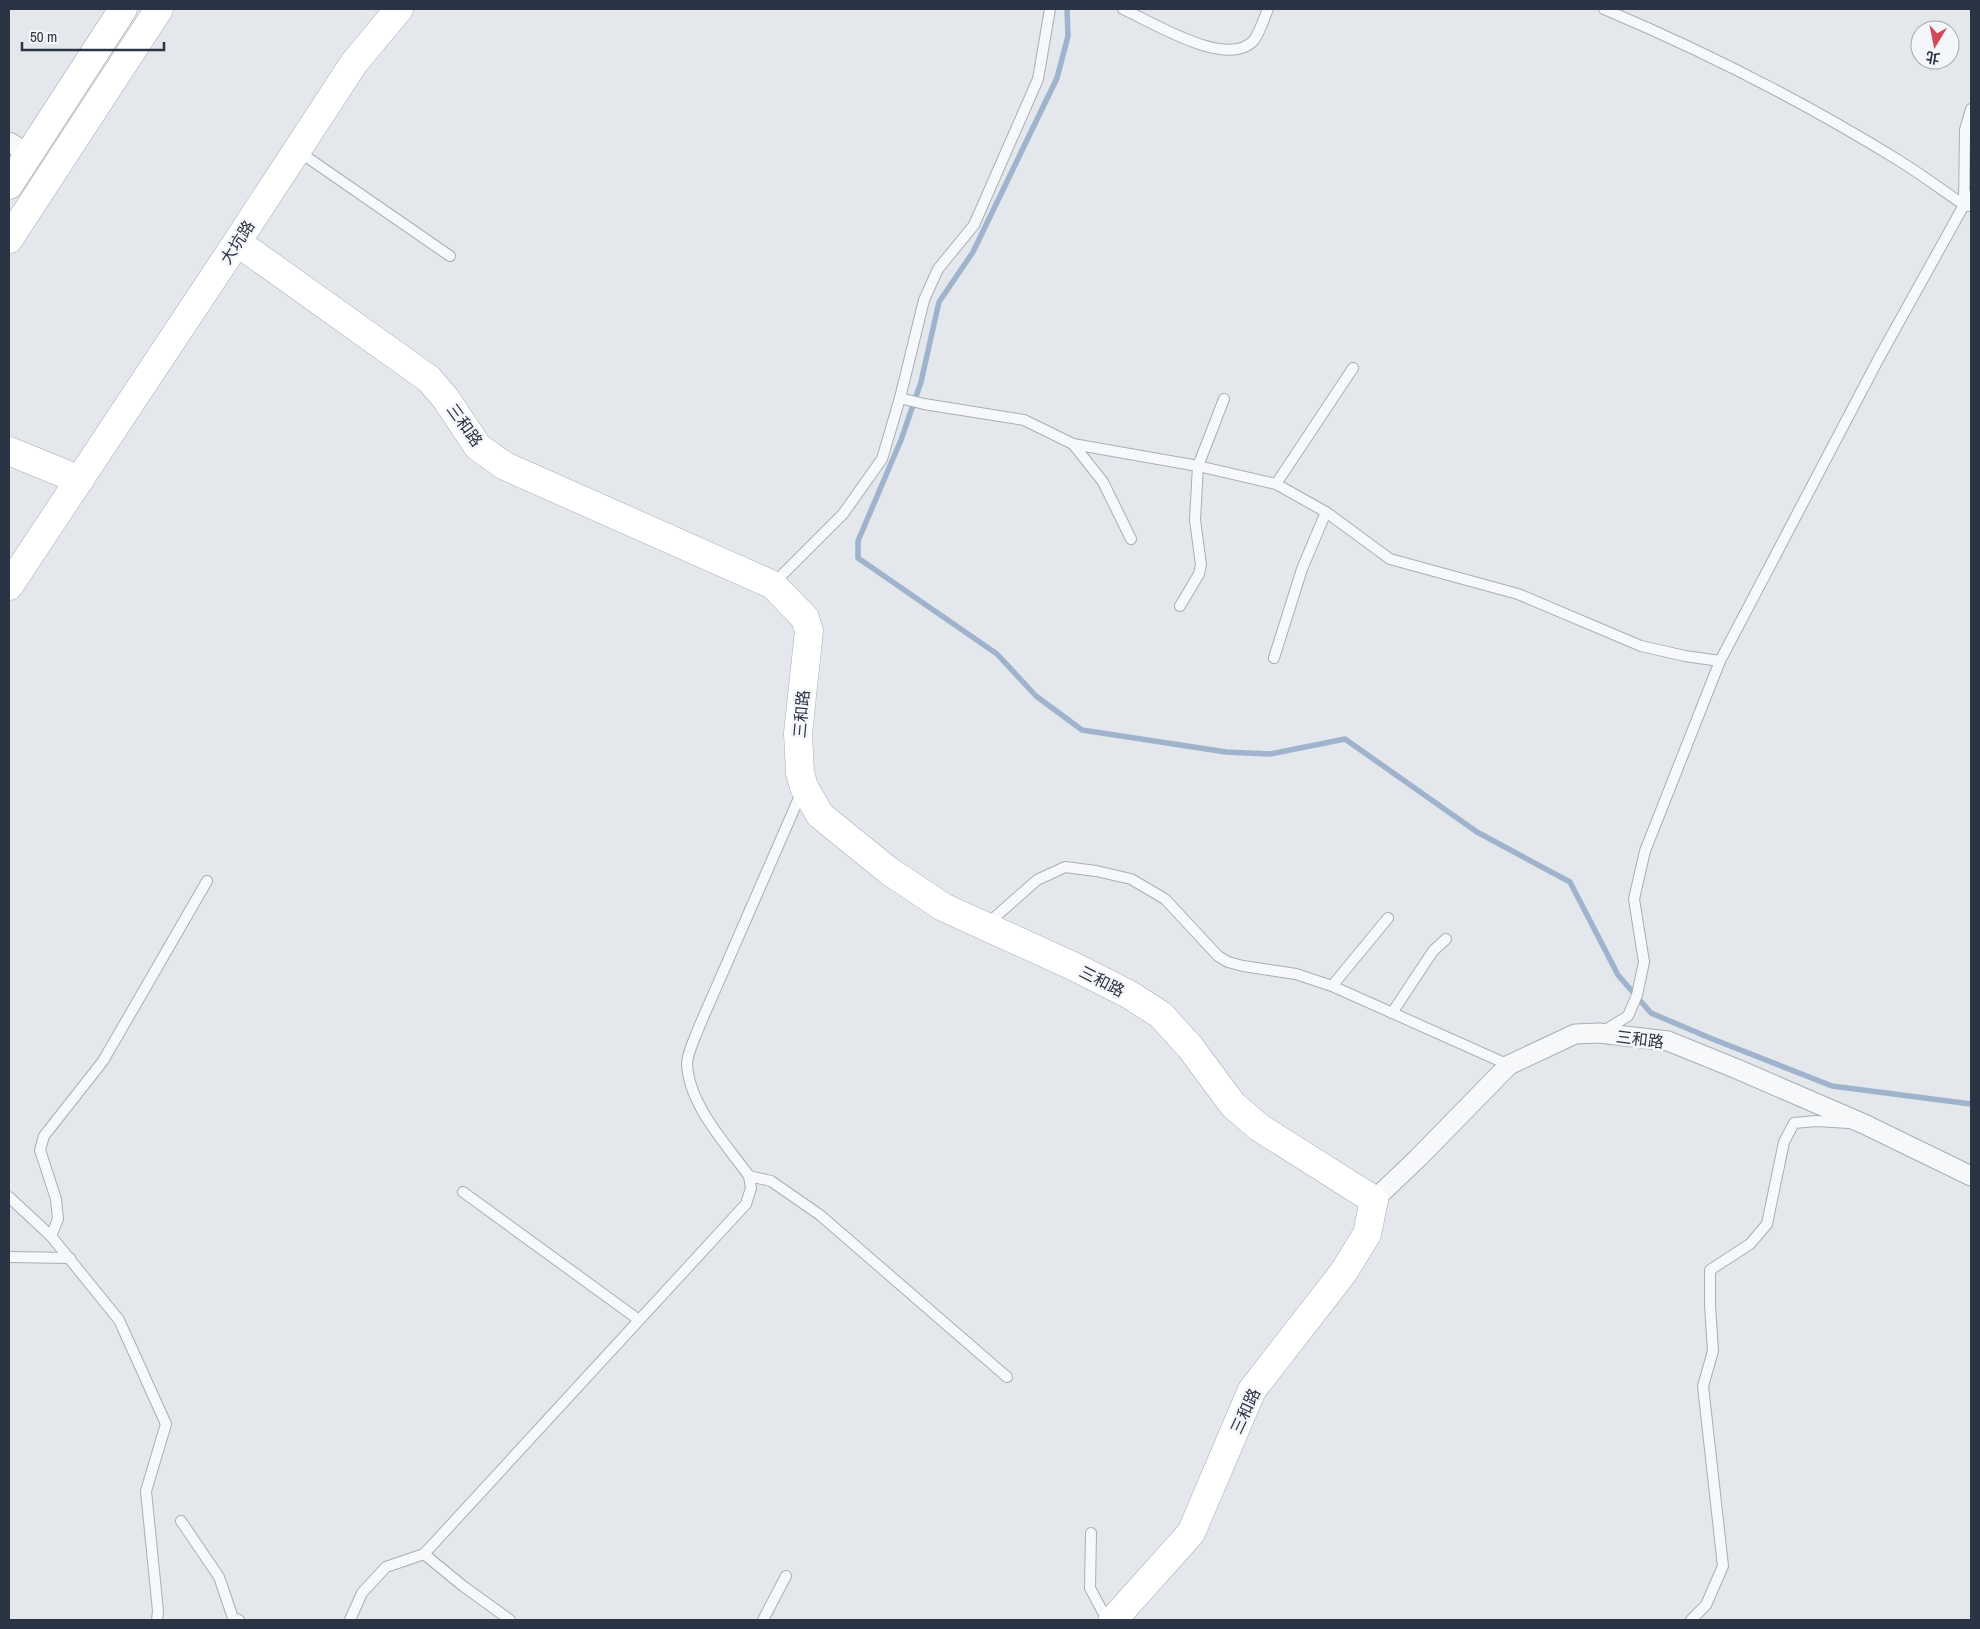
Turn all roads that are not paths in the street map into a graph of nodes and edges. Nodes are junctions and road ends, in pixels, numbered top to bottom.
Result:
1 (123, 9) edge
2 (159, 9) edge
3 (399, 9) edge
4 (1050, 9) edge
5 (1123, 9) edge
6 (1268, 9) edge
7 (1604, 9) edge
8 (1971, 109) edge
9 (19, 148) edge
10 (297, 150) junction
11 (9, 185) edge
12 (1971, 196) edge
13 (1968, 206) edge
14 (9, 239) edge
15 (237, 242) junction
16 (450, 256) dead end
17 (1353, 368) dead end
18 (900, 398) junction
19 (1224, 399) dead end
20 (1074, 444) junction
21 (9, 451) edge
22 (1198, 466) junction
23 (80, 480) junction
24 (1276, 484) junction
25 (1326, 512) junction
26 (1131, 539) dead end
27 (773, 584) junction
28 (9, 586) edge
29 (1180, 606) dead end
30 (1274, 658) dead end
31 (1720, 661) junction
32 (804, 787) junction
33 (207, 881) dead end
34 (1388, 918) dead end
35 (986, 926) junction
36 (1446, 940) dead end
37 (1332, 986) junction
38 (1392, 1012) junction
39 (1599, 1033) junction
40 (1510, 1065) junction
41 (1864, 1124) junction
42 (749, 1176) junction
43 (1971, 1176) edge
44 (463, 1192) dead end
45 (9, 1197) edge
46 (1374, 1200) junction
47 (50, 1236) junction
48 (9, 1257) edge
49 (70, 1258) junction
50 (639, 1320) junction
51 (1007, 1377) dead end
52 (181, 1521) dead end
53 (1091, 1533) dead end
54 (424, 1554) junction
55 (786, 1576) dead end
56 (157, 1620) edge
57 (239, 1620) edge
58 (350, 1620) edge
59 (510, 1620) edge
60 (763, 1620) edge
61 (1107, 1620) edge
62 (1113, 1620) edge
63 (1691, 1620) edge

1 - 9 main road
2 - 14 main road
3 - 10 main road, 大坑路
4 - 18 lane
5 - 6 lane
7 - 13 lane
8 - 13 lane
9 - 11 main road
10 - 15 main road, 大坑路
10 - 16 lane
12 - 13 lane
13 - 31 lane
15 - 23 main road, 大坑路
15 - 27 main road, 三和路
17 - 24 lane
18 - 20 lane
18 - 27 lane
19 - 22 lane
20 - 22 lane
20 - 26 lane
21 - 23 main road
22 - 24 lane
22 - 29 lane
23 - 28 main road, 大坑路
24 - 25 lane
25 - 30 lane
25 - 31 lane
27 - 32 main road, 三和路
31 - 39 lane
32 - 35 main road, 三和路
32 - 42 lane
33 - 47 lane
34 - 37 lane
35 - 37 lane
35 - 46 main road, 三和路
36 - 38 lane
37 - 38 lane
38 - 40 lane
39 - 40 street, 三和路
39 - 41 street, 三和路
40 - 46 street, 三和路
41 - 43 street, 三和路
41 - 63 lane
42 - 50 lane
42 - 51 lane
44 - 50 lane
45 - 47 lane
46 - 62 main road, 三和路
47 - 49 lane
48 - 49 lane
49 - 56 lane
50 - 54 lane
52 - 57 lane
53 - 61 lane
54 - 58 lane
54 - 59 lane
55 - 60 lane

